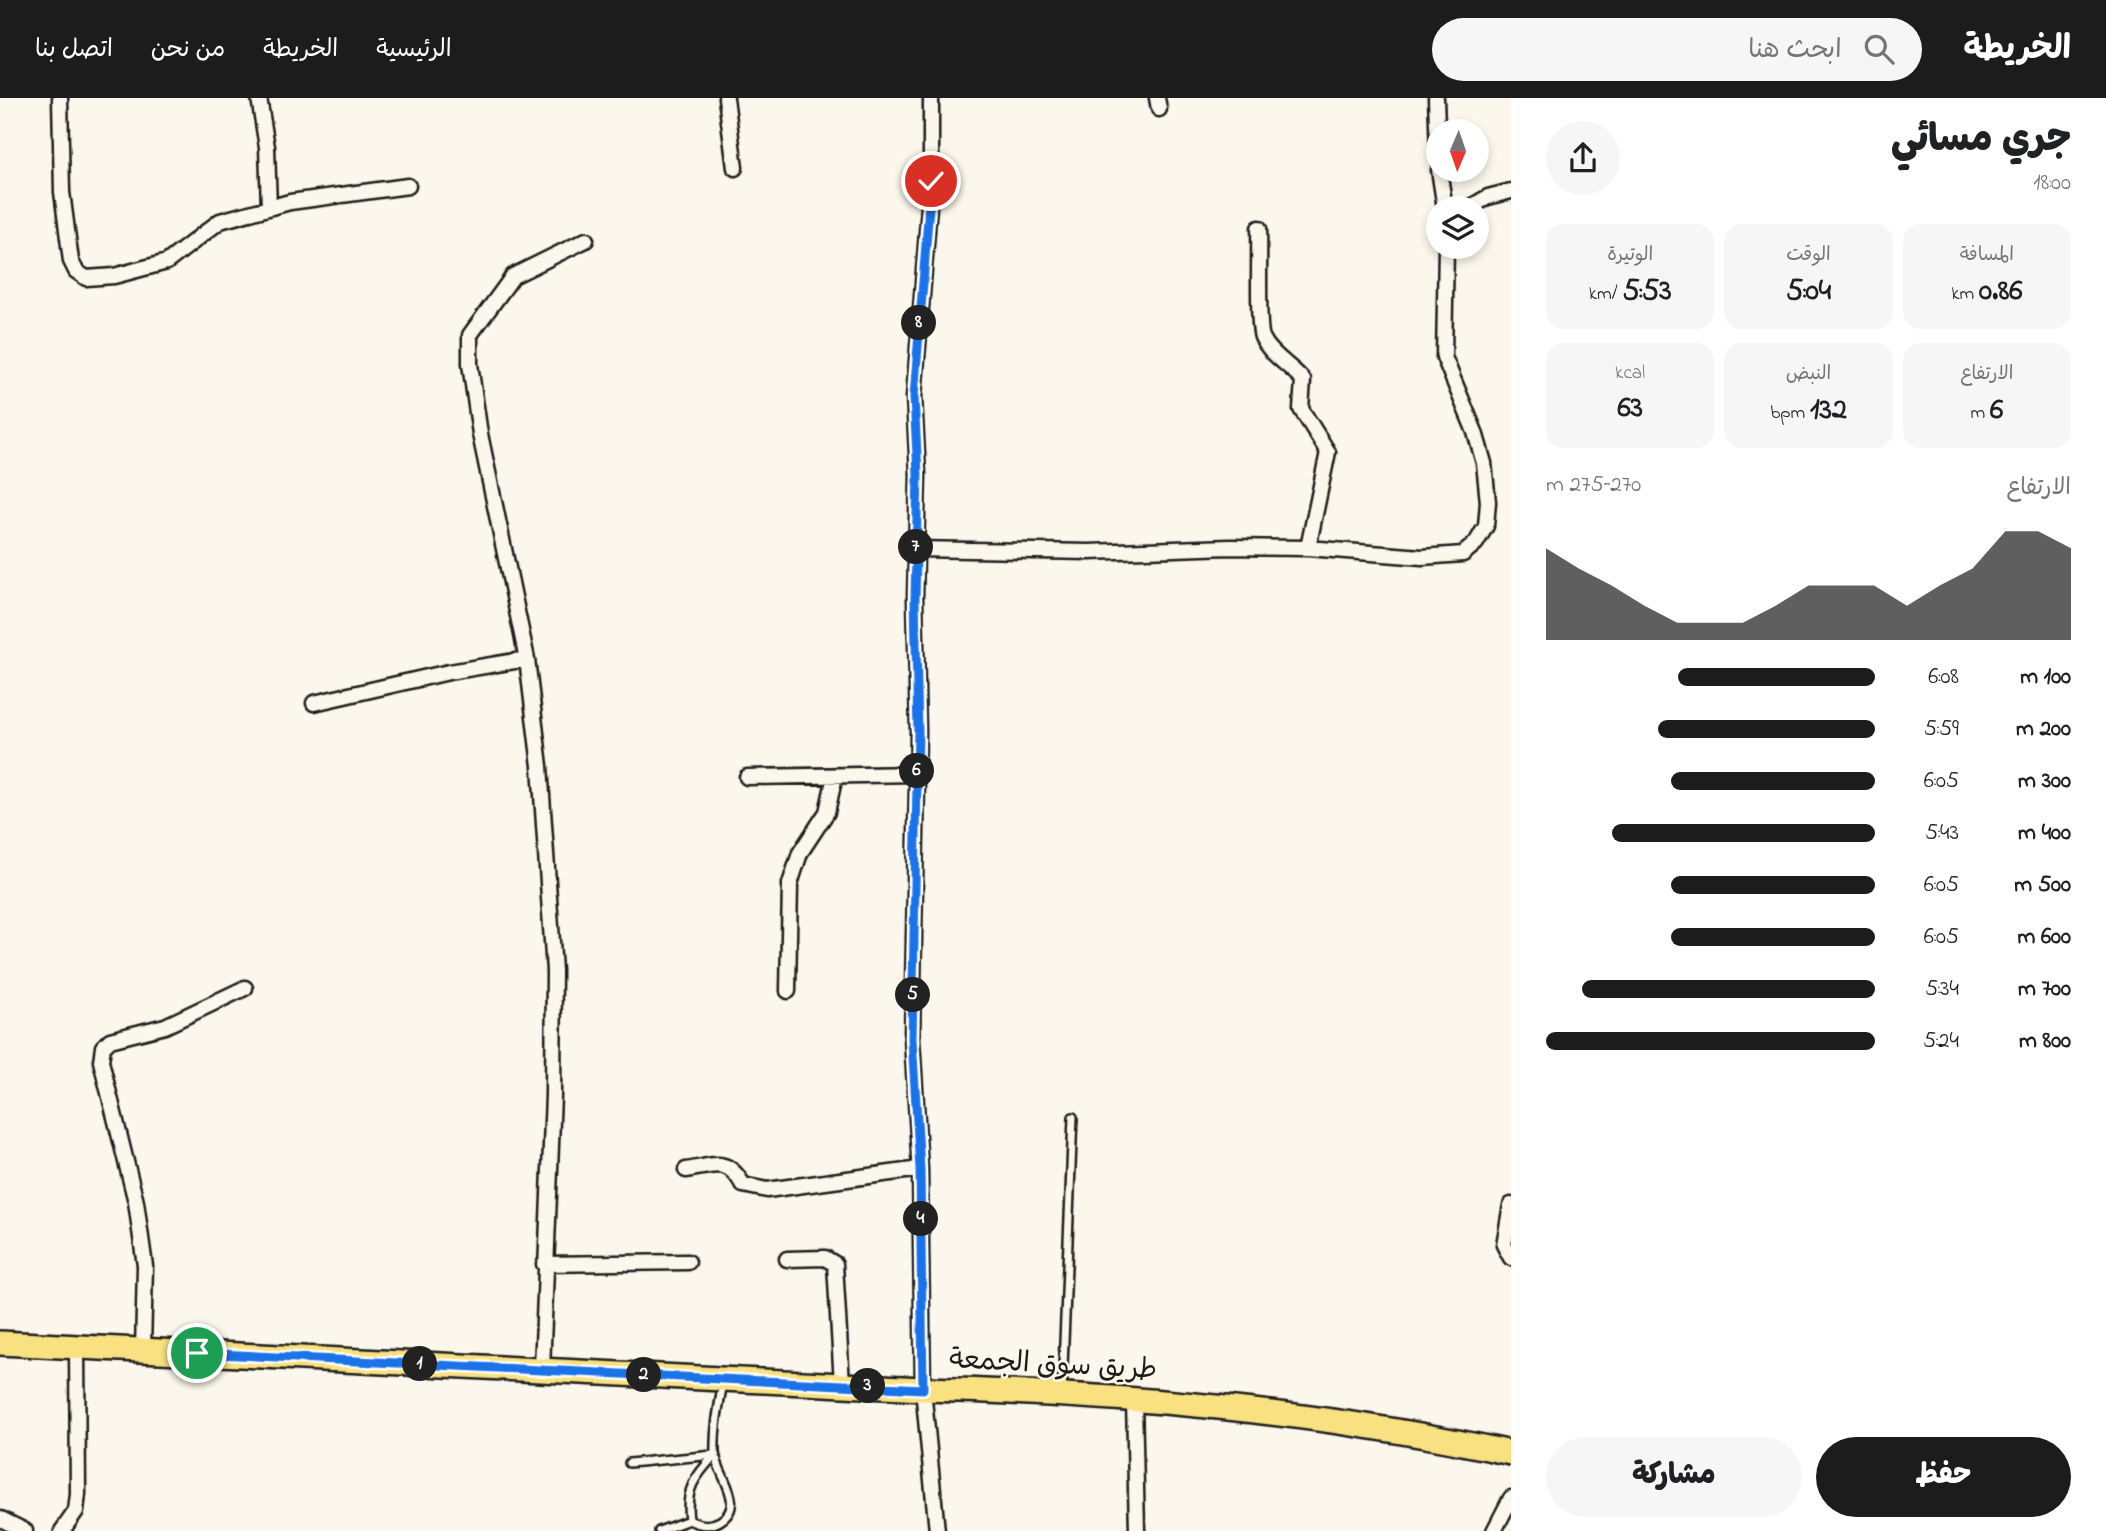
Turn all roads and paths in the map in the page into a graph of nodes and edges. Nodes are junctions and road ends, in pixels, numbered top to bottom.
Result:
1 (60, 98) edge
2 (259, 98) edge
3 (726, 98) edge
4 (931, 98) edge
5 (1436, 98) edge
6 (1437, 119) edge
7 (735, 168) dead end
8 (408, 186) dead end
9 (1511, 191) edge
10 (1489, 197) edge
11 (269, 208) junction
12 (1259, 228) dead end
13 (586, 240) dead end
14 (1446, 259) edge
15 (1308, 548) junction
16 (916, 549) junction
17 (527, 659) junction
18 (314, 703) dead end
19 (917, 774) junction
20 (835, 776) junction
21 (747, 777) dead end
22 (244, 988) dead end
23 (788, 991) dead end
24 (1073, 1116) dead end
25 (920, 1169) junction
26 (686, 1170) dead end
27 (1511, 1205) edge
28 (1511, 1258) edge
29 (787, 1259) dead end
30 (688, 1262) dead end
31 (544, 1264) junction
32 (0, 1343) edge
33 (77, 1347) junction
34 (143, 1350) junction
35 (542, 1369) junction
36 (723, 1379) junction
37 (842, 1384) junction
38 (923, 1389) junction
39 (1062, 1392) junction
40 (1134, 1401) junction
41 (1511, 1453) edge
42 (715, 1455) junction
43 (629, 1463) dead end
44 (1511, 1498) edge
45 (1, 1519) edge
46 (689, 1521) junction
47 (25, 1531) edge
48 (62, 1531) edge
49 (659, 1531) edge
50 (937, 1531) edge
51 (1137, 1531) edge
52 (1494, 1531) edge

1 - 11 street
2 - 11 street
3 - 7 street
4 - 16 street
5 - 6 street
8 - 11 street
9 - 10 street
12 - 15 street
13 - 17 street
14 - 15 street
15 - 16 street
16 - 19 street
17 - 18 street
17 - 31 street
19 - 20 street
19 - 25 street
20 - 21 street
20 - 23 street
22 - 34 street
24 - 39 lane
25 - 26 street
25 - 38 street
27 - 28 street
29 - 37 street
30 - 31 street
31 - 35 street
32 - 33 main road, طريق سوق الجمعة
33 - 34 main road, طريق سوق الجمعة
33 - 48 street
34 - 35 main road, طريق سوق الجمعة
35 - 36 main road, طريق سوق الجمعة
36 - 37 main road, طريق سوق الجمعة
36 - 42 lane
37 - 38 main road, طريق سوق الجمعة
38 - 39 main road, طريق سوق الجمعة
38 - 50 street
39 - 40 main road, طريق سوق الجمعة
40 - 41 main road, طريق سوق الجمعة
40 - 51 street
42 - 43 lane
42 - 46 lane
42 - 46 lane
44 - 52 street
45 - 47 street
46 - 49 lane

